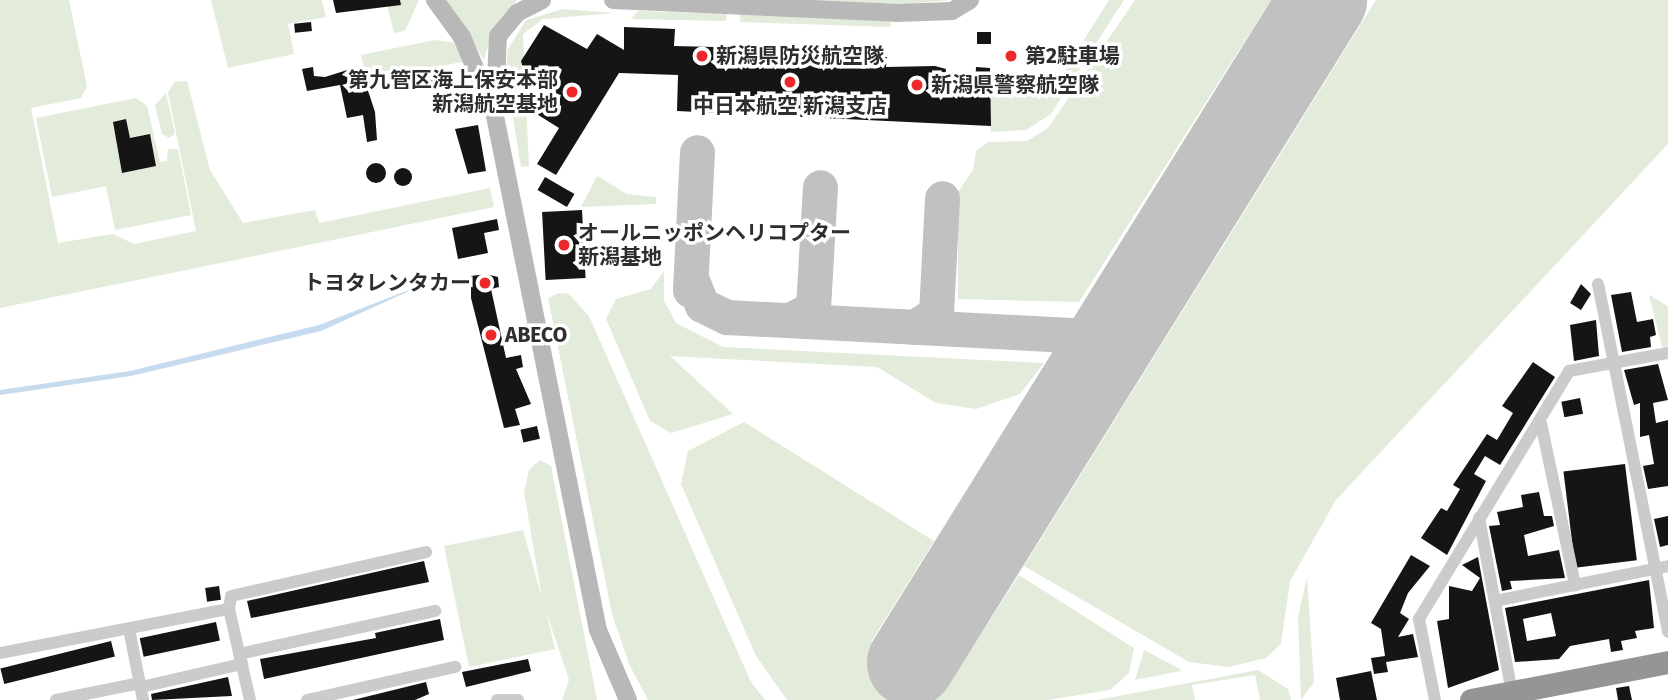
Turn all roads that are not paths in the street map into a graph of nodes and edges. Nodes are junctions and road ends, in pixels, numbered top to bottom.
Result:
1 (435, 0) edge
2 (542, 0) edge
3 (613, 0) edge
4 (970, 0) edge
5 (495, 116) junction
6 (1598, 284) dead end
7 (1668, 353) edge
8 (1613, 363) junction
9 (1541, 423) junction
10 (1479, 518) junction
11 (426, 552) dead end
12 (1662, 568) edge
13 (1575, 585) junction
14 (1495, 601) junction
15 (229, 609) junction
16 (435, 611) dead end
17 (129, 629) junction
18 (1668, 632) edge
19 (0, 653) edge
20 (241, 659) junction
21 (1668, 662) edge
22 (455, 667) dead end
23 (140, 685) junction
24 (1520, 694) edge
25 (55, 700) edge
26 (143, 700) edge
27 (250, 700) edge
28 (307, 700) edge
29 (497, 700) edge
30 (518, 700) edge
31 (628, 700) edge
32 (1435, 700) edge
33 (1471, 700) edge

1 - 5 street
2 - 5 street
3 - 4 street
5 - 31 street
6 - 8 street
7 - 8 street
8 - 9 street
8 - 12 street
9 - 10 street
9 - 13 street
10 - 14 street
10 - 32 street
11 - 15 street
12 - 13 street
12 - 18 street
13 - 14 street
14 - 24 street
15 - 17 street
15 - 20 street
16 - 20 street
17 - 19 street
17 - 23 street
20 - 23 street
20 - 27 street
21 - 24 highway
22 - 28 street
23 - 25 street
23 - 26 street
24 - 33 highway
29 - 30 street

